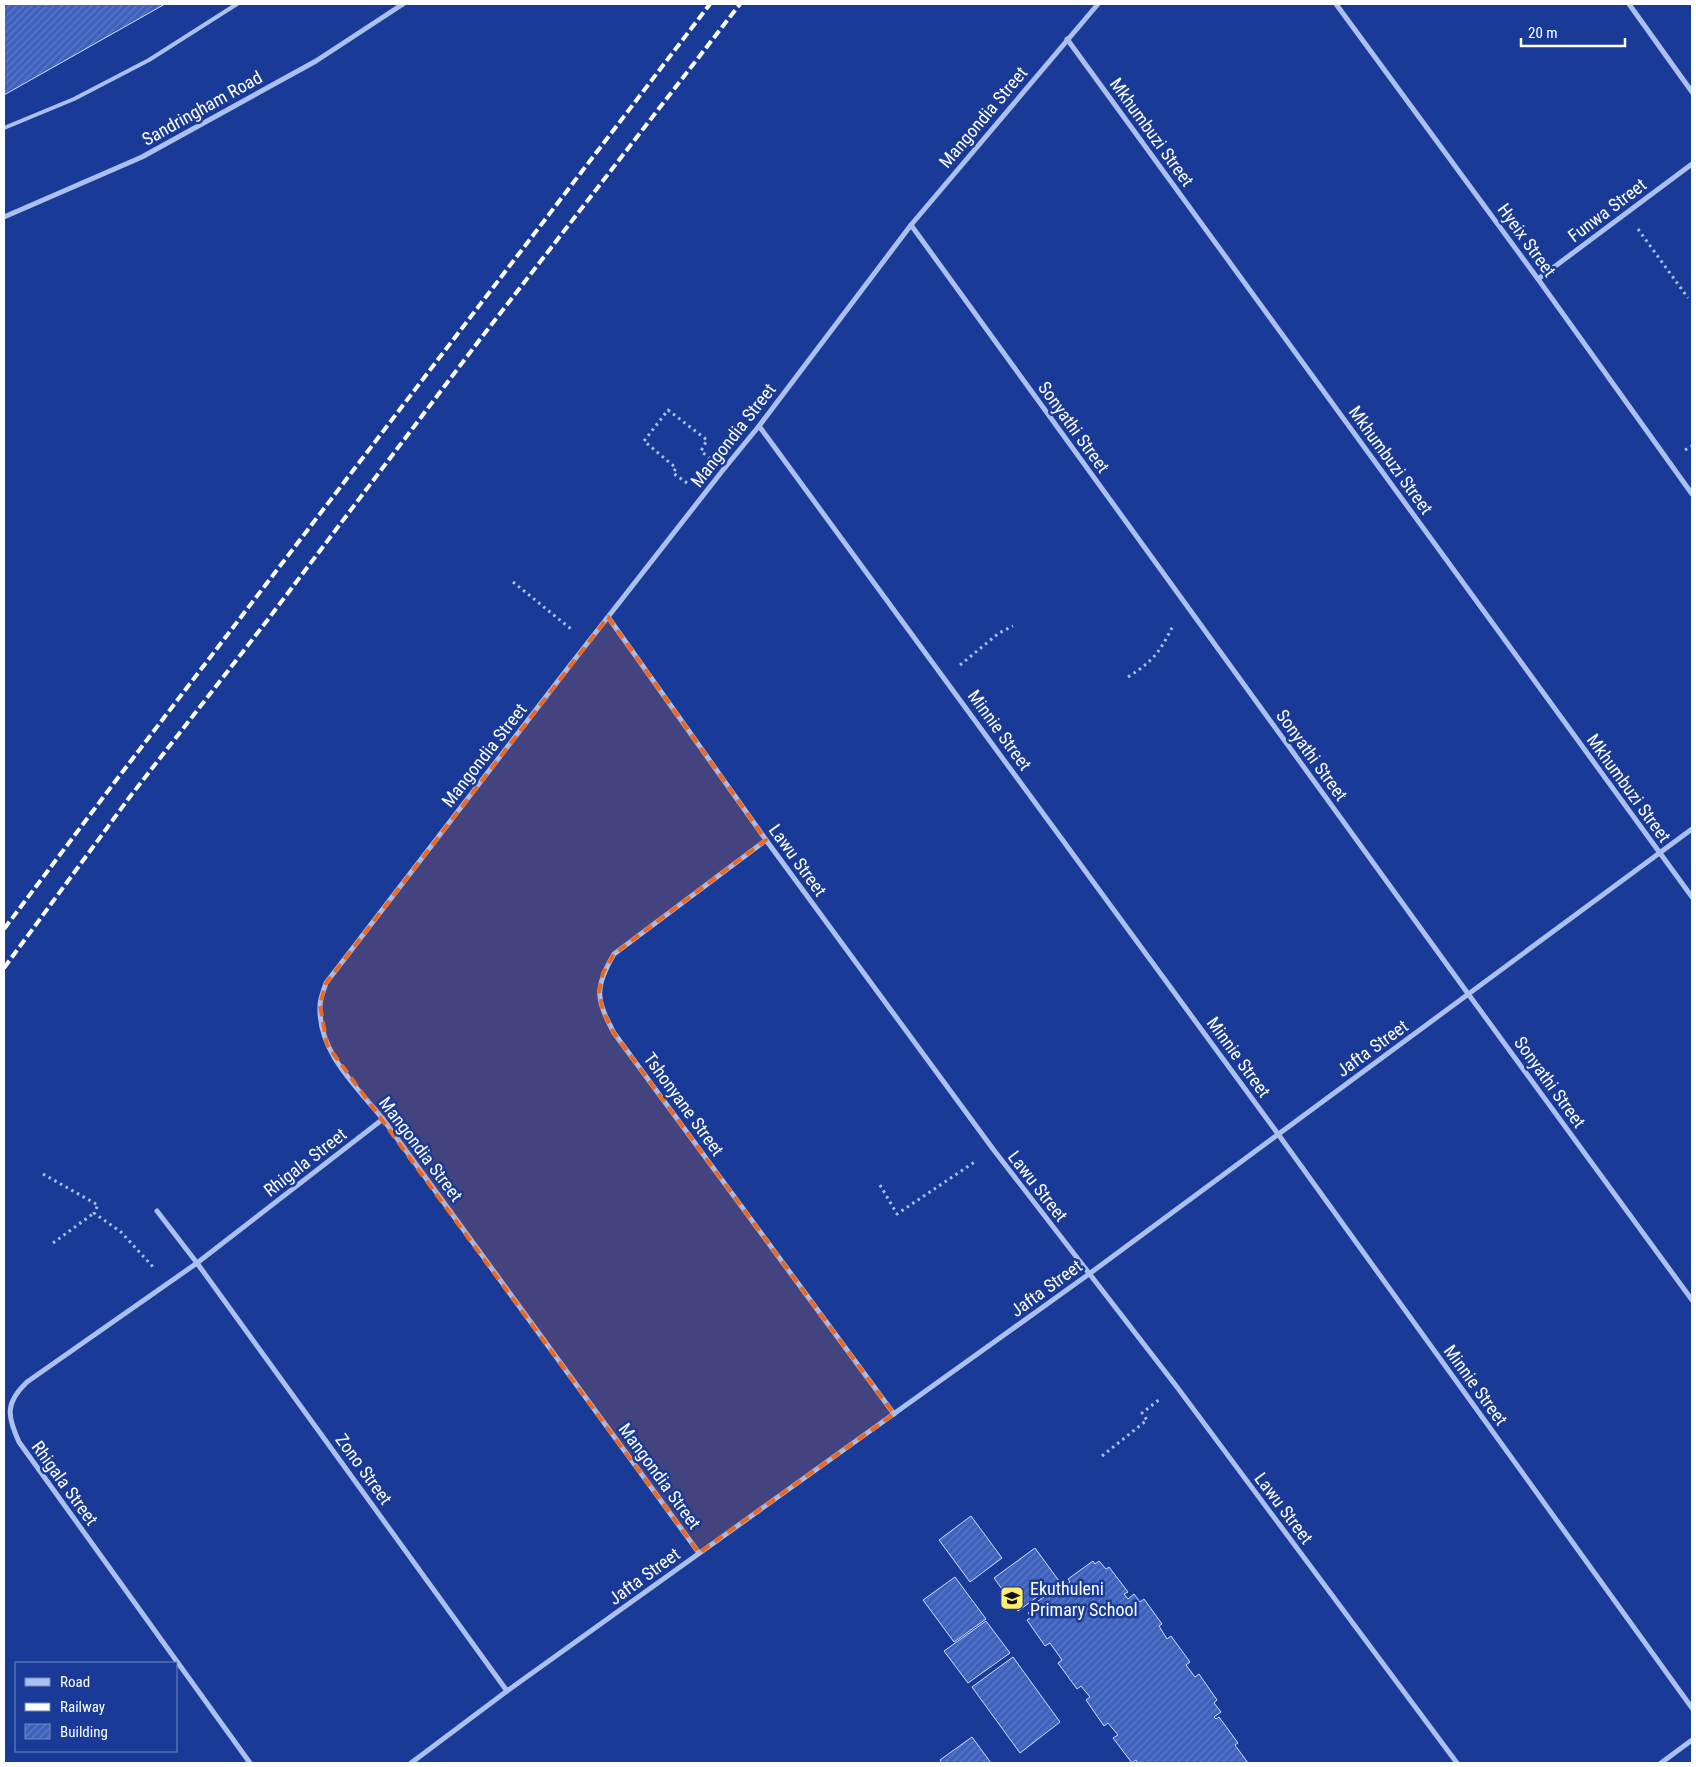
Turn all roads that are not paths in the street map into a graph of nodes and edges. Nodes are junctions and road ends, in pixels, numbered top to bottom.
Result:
1 (237, 4) edge
2 (403, 4) edge
3 (1098, 4) edge
4 (1336, 4) edge
5 (1628, 4) edge
6 (1067, 39) junction
7 (1692, 92) edge
8 (4, 128) edge
9 (1692, 164) edge
10 (4, 217) edge
11 (910, 224) junction
12 (1538, 278) junction
13 (759, 426) junction
14 (1692, 494) edge
15 (608, 617) junction
16 (1692, 829) edge
17 (766, 840) junction
18 (1660, 853) junction
19 (1692, 897) edge
20 (1469, 994) junction
21 (383, 1119) junction
22 (1278, 1134) junction
23 (157, 1211) dead end
24 (197, 1263) junction
25 (1089, 1274) junction
26 (1692, 1300) edge
27 (894, 1414) junction
28 (699, 1553) junction
29 (177, 1662) edge
30 (178, 1663) edge
31 (508, 1691) junction
32 (1692, 1708) edge
33 (1692, 1740) edge
34 (250, 1763) edge
35 (412, 1763) edge
36 (1457, 1763) edge
37 (1661, 1763) edge

1 - 8 lane
2 - 10 street, Sandringham Road
3 - 6 street, Mangondia Street
4 - 12 street, Hyeix Street
5 - 7 street
6 - 11 street, Mangondia Street
6 - 18 street, Mkhumbuzi Street
9 - 12 street, Funwa Street
11 - 13 street, Mangondia Street
11 - 20 street, Sonyathi Street
12 - 14 street, Hyeix Street
13 - 15 street, Mangondia Street
13 - 22 street, Minnie Street
15 - 17 street, Lawu Street
15 - 21 street, Mangondia Street
16 - 18 street, Jafta Street
17 - 25 street, Lawu Street
17 - 27 street, Tshonyane Street
18 - 19 street, Mkhumbuzi Street
18 - 20 street, Jafta Street
20 - 22 street, Jafta Street
20 - 26 street, Sonyathi Street
21 - 24 street, Rhigala Street
21 - 28 street, Mangondia Street
22 - 25 street, Jafta Street
22 - 32 street, Minnie Street
23 - 24 street
24 - 29 street, Rhigala Street
24 - 31 street, Zono Street
25 - 27 street, Jafta Street
25 - 36 street, Lawu Street
27 - 28 street, Jafta Street
28 - 31 street, Jafta Street
30 - 34 street, Rhigala Street
31 - 35 street, Jafta Street
33 - 37 street

